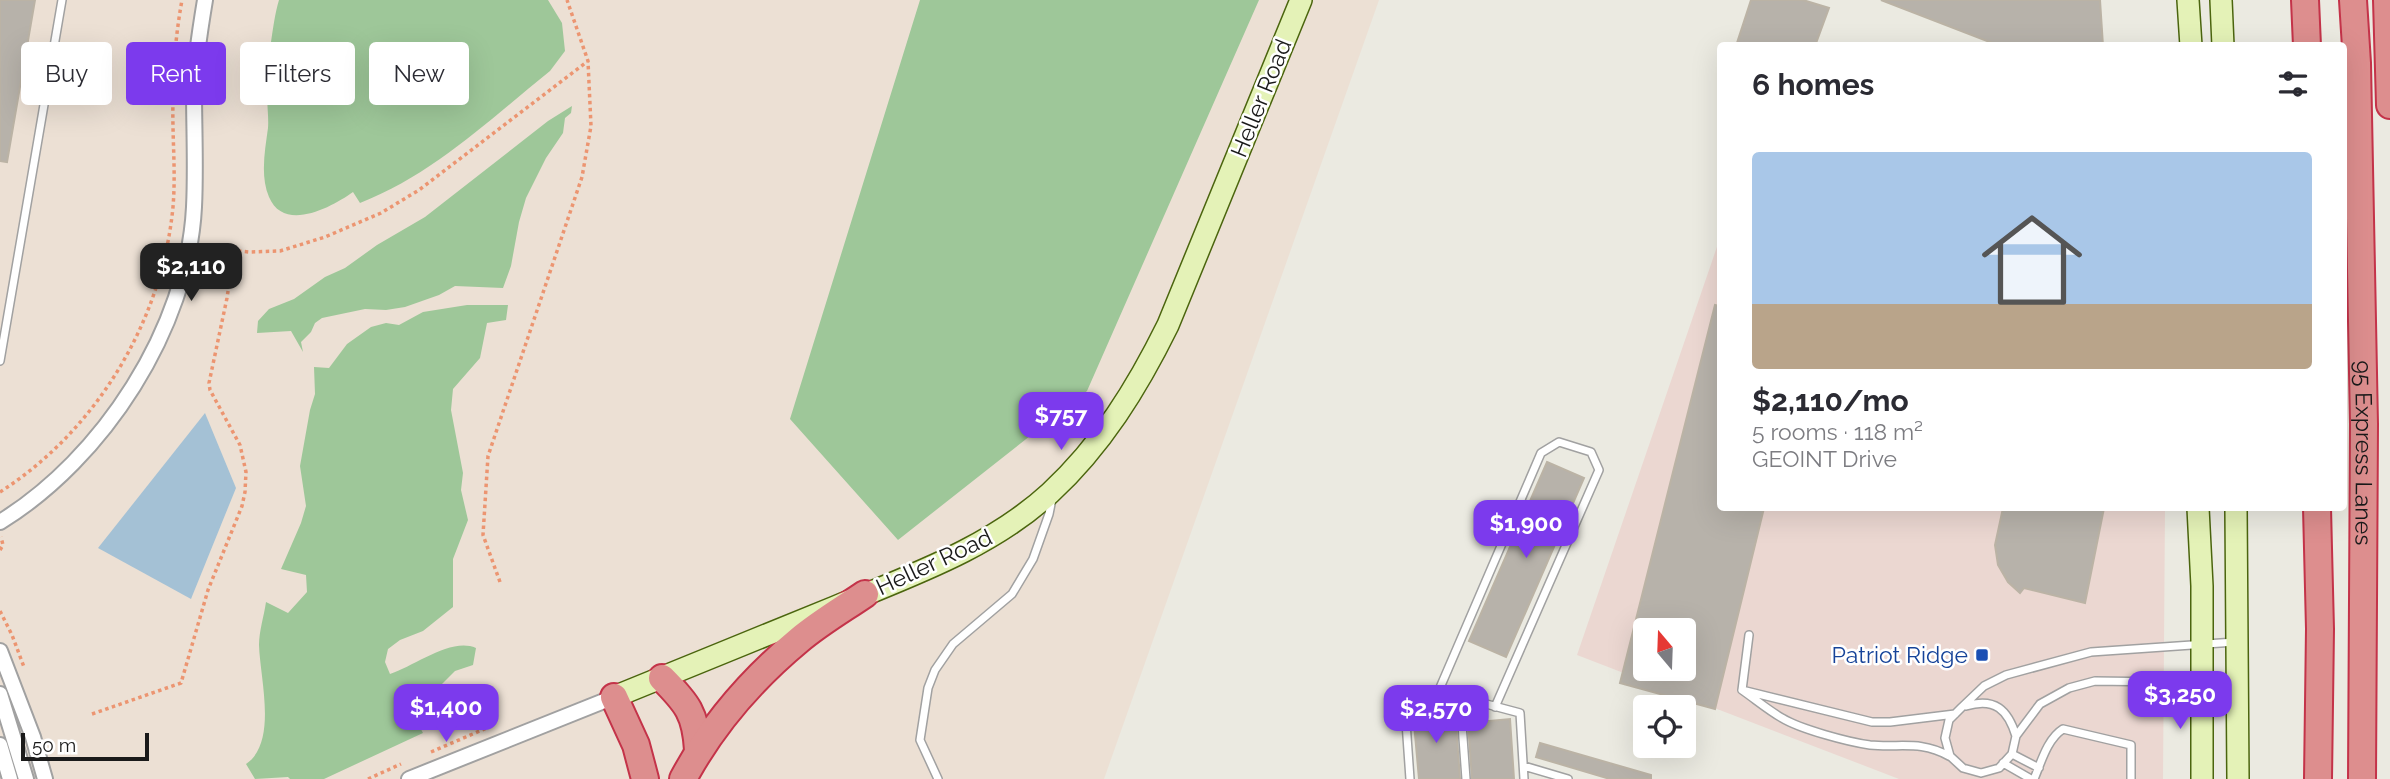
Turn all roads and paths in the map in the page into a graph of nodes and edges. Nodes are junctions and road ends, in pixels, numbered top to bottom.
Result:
1 (62, 0) edge
2 (183, 0) edge
3 (205, 0) edge
4 (567, 0) edge
5 (1301, 0) edge
6 (2188, 0) edge
7 (2221, 0) edge
8 (2305, 0) edge
9 (2354, 0) edge
10 (2387, 0) edge
11 (2190, 42) edge
12 (2223, 42) edge
13 (2307, 42) edge
14 (588, 61) junction
15 (2390, 105) edge
16 (188, 244) junction
17 (234, 251) junction
18 (0, 361) edge
19 (0, 492) edge
20 (1051, 492) junction
21 (2198, 511) edge
22 (2236, 511) edge
23 (2317, 511) edge
24 (0, 522) edge
25 (0, 535) edge
26 (0, 550) edge
27 (500, 582) dead end
28 (865, 594) junction
29 (1749, 635) dead end
30 (2201, 642) junction
31 (2235, 642) junction
32 (0, 651) edge
33 (662, 678) junction
34 (2200, 682) junction
35 (2236, 683) junction
36 (1742, 690) junction
37 (0, 694) edge
38 (614, 697) junction
39 (1436, 697) junction
40 (1460, 697) junction
41 (1495, 707) junction
42 (1962, 707) junction
43 (92, 714) dead end
44 (1955, 714) junction
45 (2016, 736) junction
46 (0, 745) edge
47 (698, 750) junction
48 (2012, 754) junction
49 (1950, 756) junction
50 (2003, 763) junction
51 (1524, 766) junction
52 (2039, 768) junction
53 (10, 779) edge
54 (26, 779) edge
55 (45, 779) edge
56 (409, 779) edge
57 (645, 779) edge
58 (683, 779) edge
59 (938, 779) edge
60 (1410, 779) edge
61 (1466, 779) edge
62 (1524, 779) edge
63 (1568, 779) edge
64 (2033, 779) edge
65 (2131, 779) edge
66 (2202, 779) edge
67 (2238, 779) edge
68 (2318, 779) edge
69 (2362, 779) edge

1 - 18 lane
2 - 19 path
3 - 16 street
4 - 14 path
5 - 20 street, Heller Road
6 - 11 street
7 - 12 street
8 - 13 highway
9 - 69 highway, 95 Express Lanes
10 - 15 highway
14 - 17 path
14 - 27 path
16 - 17 path
16 - 24 street
17 - 43 path
20 - 28 street, Heller Road
20 - 59 lane
21 - 30 street
22 - 31 street
23 - 68 highway
25 - 26 path
28 - 33 street, Heller Road
28 - 47 highway
29 - 36 lane
30 - 31 lane
30 - 34 street
30 - 42 lane
31 - 35 street
32 - 55 street
33 - 38 street, Heller Road
33 - 47 highway
34 - 35 lane
34 - 45 lane
34 - 66 street
35 - 67 street
36 - 44 lane
36 - 49 lane
37 - 54 street
38 - 56 street, Heller Road
38 - 57 highway
39 - 40 lane
39 - 41 lane
39 - 60 lane
40 - 41 lane
40 - 61 lane
41 - 51 lane
42 - 44 lane
42 - 45 lane
44 - 49 lane
45 - 48 lane
46 - 53 street
47 - 58 highway
48 - 50 lane
48 - 52 lane
49 - 50 lane
50 - 64 lane
51 - 62 lane
51 - 63 lane
52 - 64 lane
52 - 65 lane

